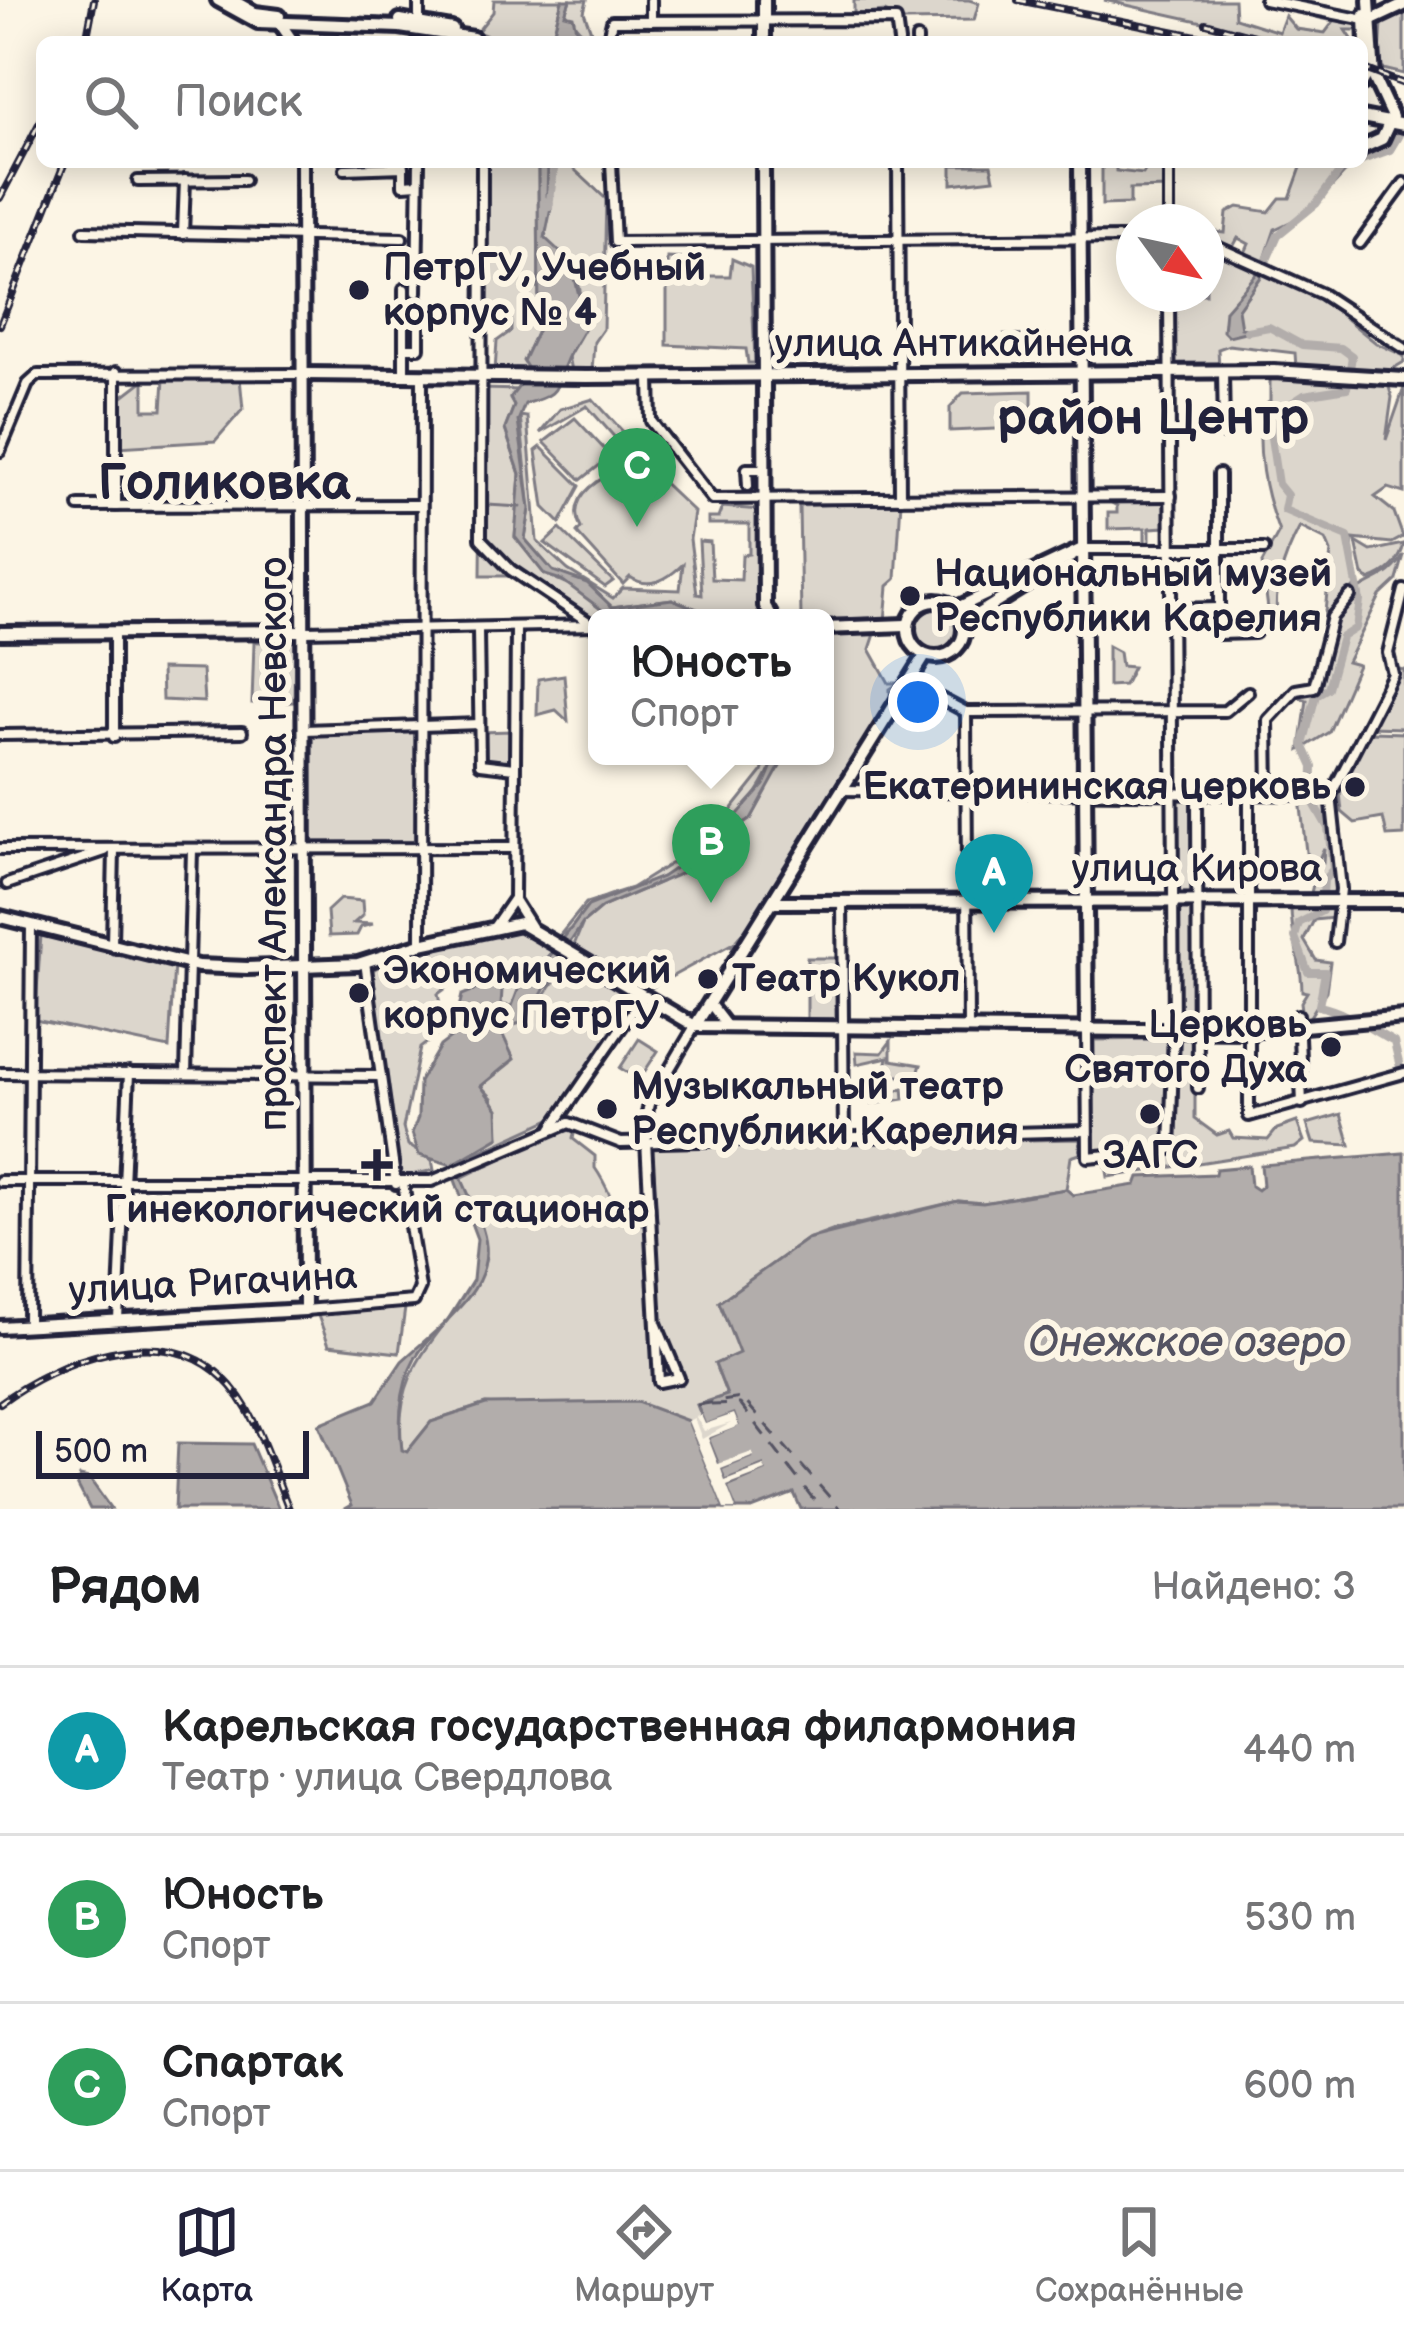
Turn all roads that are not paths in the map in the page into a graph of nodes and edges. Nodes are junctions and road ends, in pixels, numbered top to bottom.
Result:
1 (218, 0) edge
2 (232, 0) edge
3 (419, 0) edge
4 (651, 0) edge
5 (764, 0) edge
6 (1265, 0) edge
7 (1366, 0) edge
8 (1404, 4) edge
9 (764, 18) junction
10 (302, 20) junction
11 (1368, 20) junction
12 (419, 21) junction
13 (651, 21) junction
14 (280, 22) junction
15 (443, 30) junction
16 (292, 36) edge
17 (298, 36) edge
18 (464, 36) edge
19 (608, 36) edge
20 (764, 36) edge
21 (897, 36) edge
22 (1367, 36) edge
23 (1368, 88) edge
24 (1382, 94) junction
25 (1368, 118) edge
26 (1398, 123) edge
27 (1368, 146) edge
28 (302, 168) edge
29 (353, 168) edge
30 (403, 168) edge
31 (418, 168) edge
32 (482, 168) edge
33 (611, 168) edge
34 (763, 168) edge
35 (898, 168) edge
36 (1080, 168) edge
37 (1169, 168) edge
38 (345, 169) dead end
39 (185, 180) junction
40 (244, 180) dead end
41 (138, 181) dead end
42 (418, 184) junction
43 (1404, 184) edge
44 (1168, 204) edge
45 (84, 231) dead end
46 (183, 234) junction
47 (402, 238) dead end
48 (1081, 238) junction
49 (1116, 238) edge
50 (304, 239) junction
51 (764, 239) junction
52 (899, 239) junction
53 (1360, 243) dead end
54 (1224, 249) edge
55 (404, 289) dead end
56 (1169, 312) edge
57 (404, 347) junction
58 (1404, 348) edge
59 (1223, 371) junction
60 (116, 373) junction
61 (1170, 373) junction
62 (304, 374) junction
63 (404, 374) junction
64 (422, 374) junction
65 (1082, 374) junction
66 (898, 375) junction
67 (764, 376) junction
68 (481, 377) junction
69 (650, 377) junction
70 (1404, 379) edge
71 (1224, 434) dead end
72 (0, 452) edge
73 (766, 469) junction
74 (1219, 474) dead end
75 (748, 486) dead end
76 (1171, 496) junction
77 (1083, 497) junction
78 (900, 498) junction
79 (766, 502) junction
80 (421, 505) junction
81 (79, 506) dead end
82 (116, 506) junction
83 (304, 506) junction
84 (1083, 549) junction
85 (1171, 549) junction
86 (1218, 549) junction
87 (1264, 549) dead end
88 (1065, 562) junction
89 (1083, 578) junction
90 (1404, 590) edge
91 (1350, 596) dead end
92 (957, 608) junction
93 (1218, 608) junction
94 (769, 609) edge
95 (1171, 609) junction
96 (588, 620) edge
97 (965, 622) junction
98 (588, 625) edge
99 (906, 625) junction
100 (834, 628) edge
101 (516, 630) junction
102 (114, 632) junction
103 (305, 632) junction
104 (420, 632) junction
105 (478, 632) junction
106 (0, 633) edge
107 (1255, 633) dead end
108 (925, 656) junction
109 (910, 682) junction
110 (1248, 692) dead end
111 (1084, 708) junction
112 (1172, 711) junction
113 (966, 712) junction
114 (479, 724) junction
115 (420, 726) junction
116 (304, 730) junction
117 (242, 732) dead end
118 (0, 735) edge
119 (114, 736) junction
120 (514, 768) junction
121 (842, 790) junction
122 (967, 790) junction
123 (1084, 791) junction
124 (1172, 794) junction
125 (1199, 794) junction
126 (1250, 794) junction
127 (1269, 794) junction
128 (1326, 795) junction
129 (513, 848) junction
130 (0, 849) edge
131 (110, 850) junction
132 (192, 850) junction
133 (305, 850) junction
134 (420, 851) junction
135 (7, 884) dead end
136 (1085, 899) junction
137 (1335, 899) junction
138 (1173, 900) junction
139 (967, 901) junction
140 (1196, 901) junction
141 (1249, 901) junction
142 (1404, 901) edge
143 (774, 902) junction
144 (842, 902) junction
145 (514, 903) junction
146 (0, 917) edge
147 (514, 923) junction
148 (31, 924) junction
149 (494, 927) junction
150 (531, 927) junction
151 (1335, 942) dead end
152 (112, 944) junction
153 (422, 944) junction
154 (365, 962) junction
155 (187, 963) junction
156 (305, 967) junction
157 (644, 996) junction
158 (710, 1004) junction
159 (1404, 1017) edge
160 (1298, 1021) junction
161 (695, 1026) junction
162 (728, 1027) junction
163 (844, 1028) junction
164 (1087, 1031) junction
165 (1174, 1031) junction
166 (1198, 1031) junction
167 (1249, 1031) junction
168 (968, 1032) junction
169 (0, 1073) edge
170 (28, 1073) junction
171 (129, 1073) junction
172 (186, 1074) junction
173 (1401, 1074) edge
174 (304, 1075) junction
175 (380, 1076) junction
176 (1198, 1088) dead end
177 (1302, 1102) junction
178 (552, 1128) junction
179 (1087, 1131) junction
180 (844, 1139) junction
181 (646, 1141) junction
182 (0, 1181) edge
183 (29, 1182) junction
184 (124, 1183) junction
185 (304, 1183) junction
186 (399, 1184) junction
187 (304, 1310) junction
188 (118, 1320) junction
189 (28, 1323) junction
190 (656, 1323) junction
191 (0, 1328) edge

1 - 14 main road
2 - 10 main road
3 - 12 street
4 - 13 street
5 - 9 main road
6 - 11 street
7 - 11 main road
8 - 11 main road
9 - 13 street
9 - 20 main road
9 - 21 street
10 - 12 main road
10 - 14 main road
10 - 15 main road
10 - 17 main road
11 - 22 main road
11 - 24 main road
12 - 15 main road
13 - 19 street
14 - 16 main road
15 - 18 main road
23 - 24 main road
24 - 26 main road
25 - 26 main road
26 - 27 main road
28 - 50 main road, проспект Александра Невского
29 - 38 street
30 - 42 street
31 - 42 street
32 - 68 street
33 - 51 street
34 - 51 main road
35 - 52 street
36 - 48 main road
37 - 44 street
39 - 40 street
39 - 41 street
39 - 46 street
42 - 57 street
43 - 53 street
45 - 46 street
46 - 50 street
47 - 50 street
48 - 49 street
48 - 52 street
48 - 65 main road
50 - 62 main road, проспект Александра Невского
51 - 52 street
51 - 67 main road
52 - 66 street
54 - 58 street
55 - 57 street
56 - 61 street
57 - 63 street
59 - 61 main road, улица Антикайнена
59 - 70 main road, улица Антикайнена
59 - 71 street
60 - 62 street
60 - 72 street
60 - 82 street
61 - 65 main road, улица Антикайнена
61 - 76 street
62 - 63 main road, улица Антикайнена
62 - 83 main road, проспект Александра Невского
63 - 64 main road, улица Антикайнена
64 - 68 main road, улица Антикайнена
64 - 80 street
65 - 66 main road, улица Антикайнена
65 - 77 main road
66 - 67 main road, улица Антикайнена
66 - 78 street
67 - 69 main road, улица Антикайнена
67 - 73 main road
68 - 69 main road, улица Антикайнена
68 - 96 street
69 - 79 street
73 - 75 street
73 - 79 main road
74 - 86 street
76 - 77 street
76 - 85 street
77 - 78 street
77 - 84 main road
78 - 79 street
79 - 94 main road
80 - 83 street
80 - 104 street
81 - 82 street
82 - 83 street
83 - 103 main road, проспект Александра Невского
84 - 85 street
84 - 88 main road
84 - 89 main road
85 - 86 street
85 - 95 street
86 - 87 street
86 - 93 street
88 - 89 main road
88 - 92 main road
88 - 97 main road
89 - 111 main road
90 - 128 street
91 - 127 street
92 - 97 main road
92 - 99 main road
93 - 95 street
93 - 107 street
95 - 112 street
97 - 108 main road
98 - 101 street
99 - 100 main road
99 - 108 main road
101 - 105 street
101 - 120 street
102 - 103 main road
102 - 106 main road
102 - 119 street
103 - 104 street
103 - 116 main road, проспект Александра Невского
104 - 105 street
104 - 115 street
105 - 114 street
108 - 109 main road
109 - 113 street
109 - 121 main road
110 - 112 street
111 - 112 street
111 - 113 street
111 - 123 main road
112 - 124 street
113 - 122 street
114 - 115 street
114 - 120 street
115 - 116 street
115 - 134 street
116 - 133 main road, проспект Александра Невского
117 - 119 street
118 - 119 street
120 - 129 street
121 - 122 street
121 - 143 main road
122 - 123 street
122 - 139 street
123 - 124 street
123 - 136 main road
124 - 125 street
124 - 138 street
125 - 126 street
125 - 140 street
126 - 127 street
126 - 141 street
127 - 128 street
128 - 137 street
129 - 134 street
129 - 145 street
130 - 131 street
131 - 132 street
131 - 135 street
131 - 152 street
132 - 133 street
132 - 155 street
133 - 134 street
133 - 156 main road, проспект Александра Невского
134 - 153 street
136 - 138 main road, улица Кирова
136 - 139 main road, улица Кирова
136 - 164 main road
137 - 141 main road, улица Кирова
137 - 142 main road, улица Кирова
137 - 151 street
138 - 140 main road, улица Кирова
138 - 165 street
139 - 144 main road, улица Кирова
139 - 168 street
140 - 141 main road, улица Кирова
140 - 166 street
141 - 167 street
143 - 144 main road, улица Кирова
143 - 158 main road
144 - 163 street
145 - 147 street
145 - 149 street
145 - 150 street
146 - 148 main road
147 - 149 main road
147 - 150 main road
148 - 152 main road
148 - 170 street
149 - 153 main road
150 - 157 main road
152 - 155 main road
153 - 154 main road
154 - 156 main road
154 - 175 street
155 - 156 main road
155 - 172 street
156 - 174 main road, проспект Александра Невского
157 - 161 main road
157 - 178 street
158 - 161 main road
158 - 162 street
159 - 160 main road
160 - 167 main road
160 - 177 street
161 - 162 main road
161 - 181 street
162 - 163 main road
163 - 168 main road
163 - 180 street
164 - 165 main road
164 - 168 main road
164 - 179 street
165 - 166 main road
165 - 179 street
166 - 167 main road
166 - 176 street
167 - 177 street
169 - 170 street
170 - 171 street
170 - 183 street
171 - 172 street
171 - 184 street
172 - 174 street
173 - 177 street
174 - 175 street
174 - 185 main road, проспект Александра Невского
175 - 186 street
178 - 181 street
178 - 186 street
179 - 180 street
180 - 181 street
181 - 190 street
182 - 183 street
183 - 184 street
183 - 189 street
184 - 185 street
184 - 188 street
185 - 186 street
185 - 187 main road, проспект Александра Невского
186 - 187 street, улица Ригачина
187 - 188 main road, улица Ригачина
188 - 189 main road, улица Ригачина
189 - 191 main road, улица Ригачина
190 - 190 street

